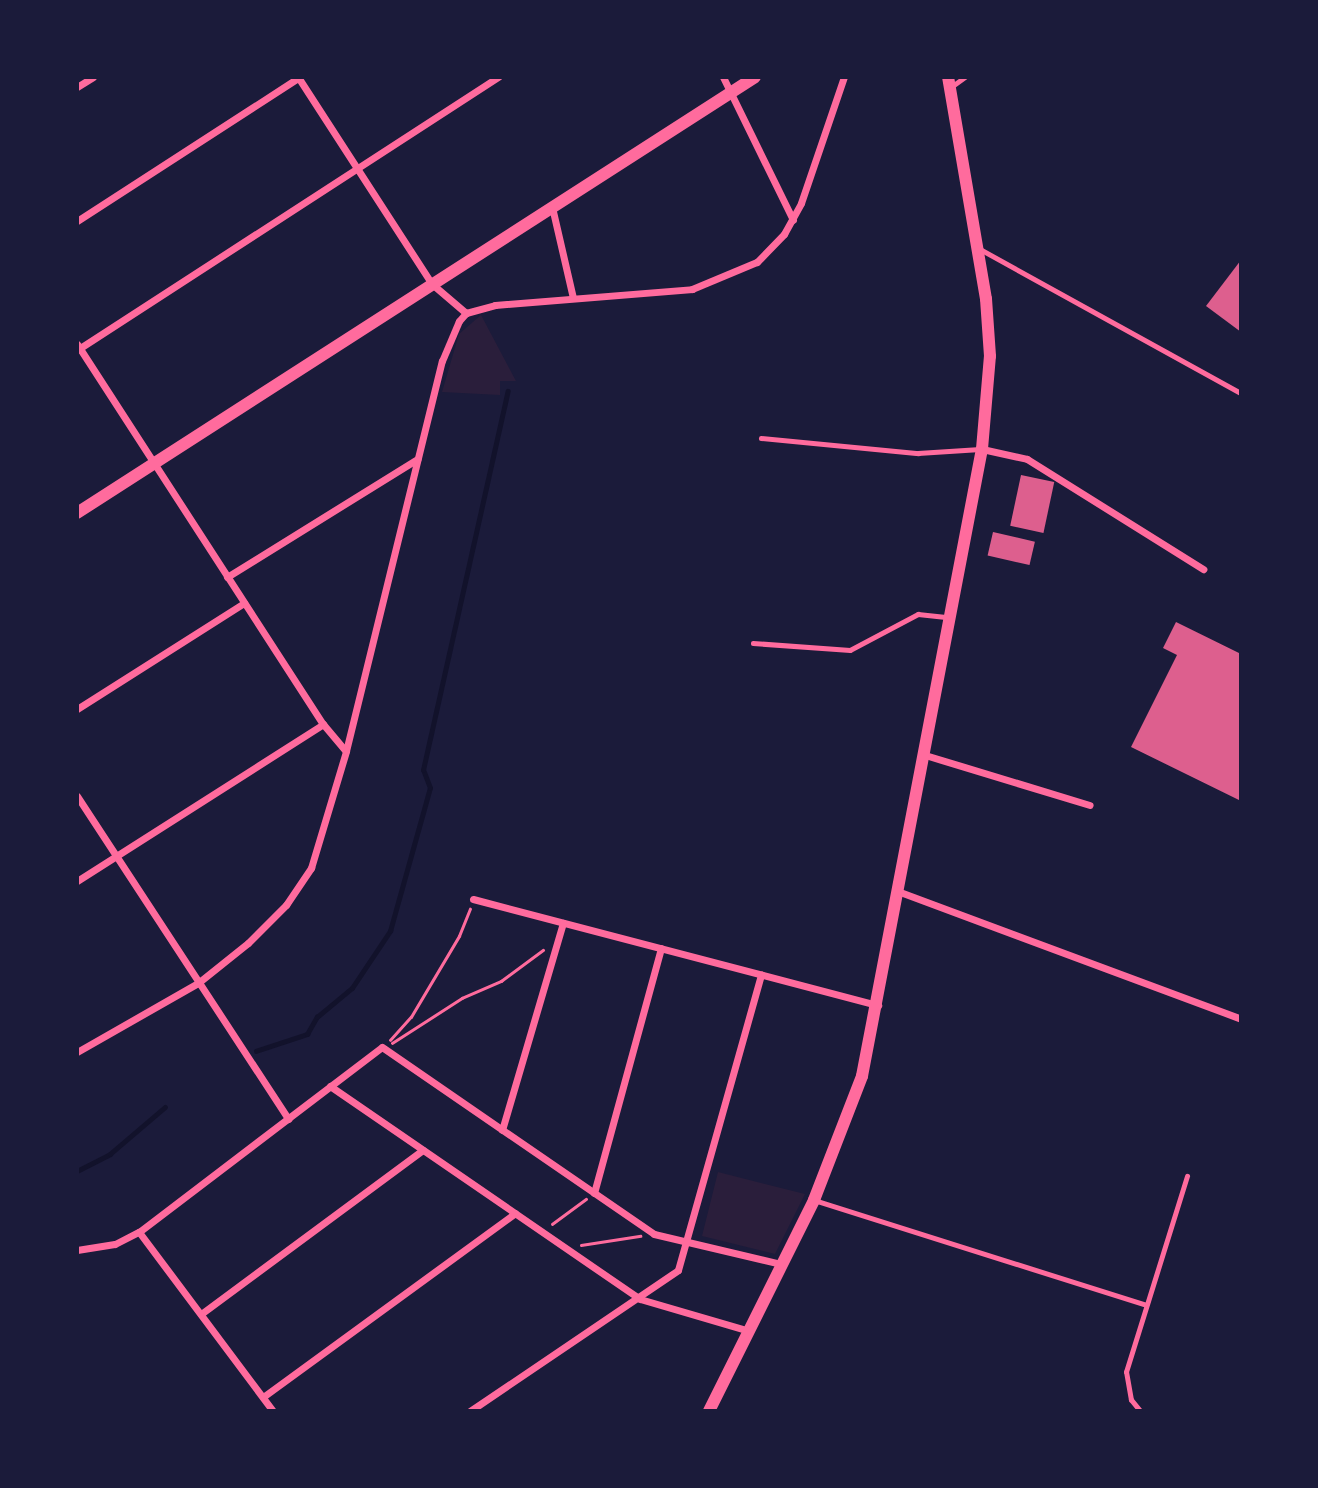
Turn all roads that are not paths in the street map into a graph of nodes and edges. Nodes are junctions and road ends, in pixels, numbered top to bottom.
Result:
1 (93, 77) edge
2 (298, 77) edge
3 (498, 77) edge
4 (723, 77) edge
5 (755, 77) edge
6 (845, 77) edge
7 (965, 77) edge
8 (949, 82) edge
9 (77, 87) edge
10 (731, 93) junction
11 (357, 169) junction
12 (552, 207) junction
13 (793, 220) junction
14 (77, 221) edge
15 (979, 248) junction
16 (432, 284) junction
17 (572, 298) junction
18 (466, 313) junction
19 (78, 347) edge
20 (1241, 393) edge
21 (761, 438) dead end
22 (982, 449) junction
23 (416, 459) junction
24 (155, 463) junction
25 (77, 513) edge
26 (1203, 569) dead end
27 (227, 577) junction
28 (244, 603) junction
29 (951, 617) junction
30 (752, 643) dead end
31 (77, 709) edge
32 (323, 724) junction
33 (346, 751) junction
34 (925, 755) junction
35 (77, 796) edge
36 (1090, 805) dead end
37 (115, 856) junction
38 (77, 881) edge
39 (900, 892) junction
40 (472, 899) road end
41 (563, 923) junction
42 (661, 948) junction
43 (761, 974) junction
44 (198, 982) junction
45 (879, 1006) junction
46 (1241, 1019) edge
47 (77, 1052) edge
48 (330, 1087) junction
49 (288, 1119) junction
50 (502, 1130) junction
51 (422, 1150) junction
52 (1187, 1176) dead end
53 (594, 1193) junction
54 (814, 1200) junction
55 (515, 1213) junction
56 (139, 1232) junction
57 (689, 1243) junction
58 (77, 1250) edge
59 (781, 1265) junction
60 (640, 1299) junction
61 (1146, 1305) junction
62 (201, 1314) junction
63 (746, 1330) junction
64 (262, 1397) junction
65 (273, 1411) edge
66 (470, 1411) edge
67 (709, 1411) edge
68 (1140, 1411) edge

1 - 9 street
2 - 11 street
2 - 14 street
3 - 11 street
4 - 10 street
5 - 10 main road
6 - 13 street
7 - 8 lane
8 - 15 main road
10 - 12 main road
10 - 13 street
11 - 16 street
11 - 19 street
12 - 16 main road
12 - 17 street
13 - 17 street
15 - 20 lane
15 - 22 main road
16 - 18 street
16 - 24 main road
17 - 18 street
18 - 23 street
19 - 24 street
21 - 22 lane
22 - 26 street
22 - 29 main road
23 - 27 street
23 - 33 street
24 - 25 main road
24 - 27 street
27 - 28 street
28 - 31 street
28 - 32 street
29 - 30 lane
29 - 34 main road
32 - 33 street
32 - 37 street
33 - 44 street
34 - 36 street
34 - 39 main road
35 - 37 street
37 - 38 street
37 - 44 street
39 - 45 main road
39 - 46 street
40 - 41 street
41 - 42 street
41 - 50 street
42 - 43 street
42 - 53 street
43 - 45 street
43 - 57 street
44 - 47 street
44 - 49 street
45 - 54 main road
48 - 49 street
48 - 50 street
48 - 51 street
49 - 56 street
50 - 53 street
51 - 55 street
51 - 62 street
52 - 61 lane
53 - 57 street
54 - 59 main road
54 - 61 lane
55 - 60 street
55 - 64 street
56 - 58 street
56 - 62 street
57 - 59 street
57 - 60 street
59 - 63 main road
60 - 63 street
60 - 66 street
61 - 68 lane
62 - 64 street
63 - 67 main road
64 - 65 street

